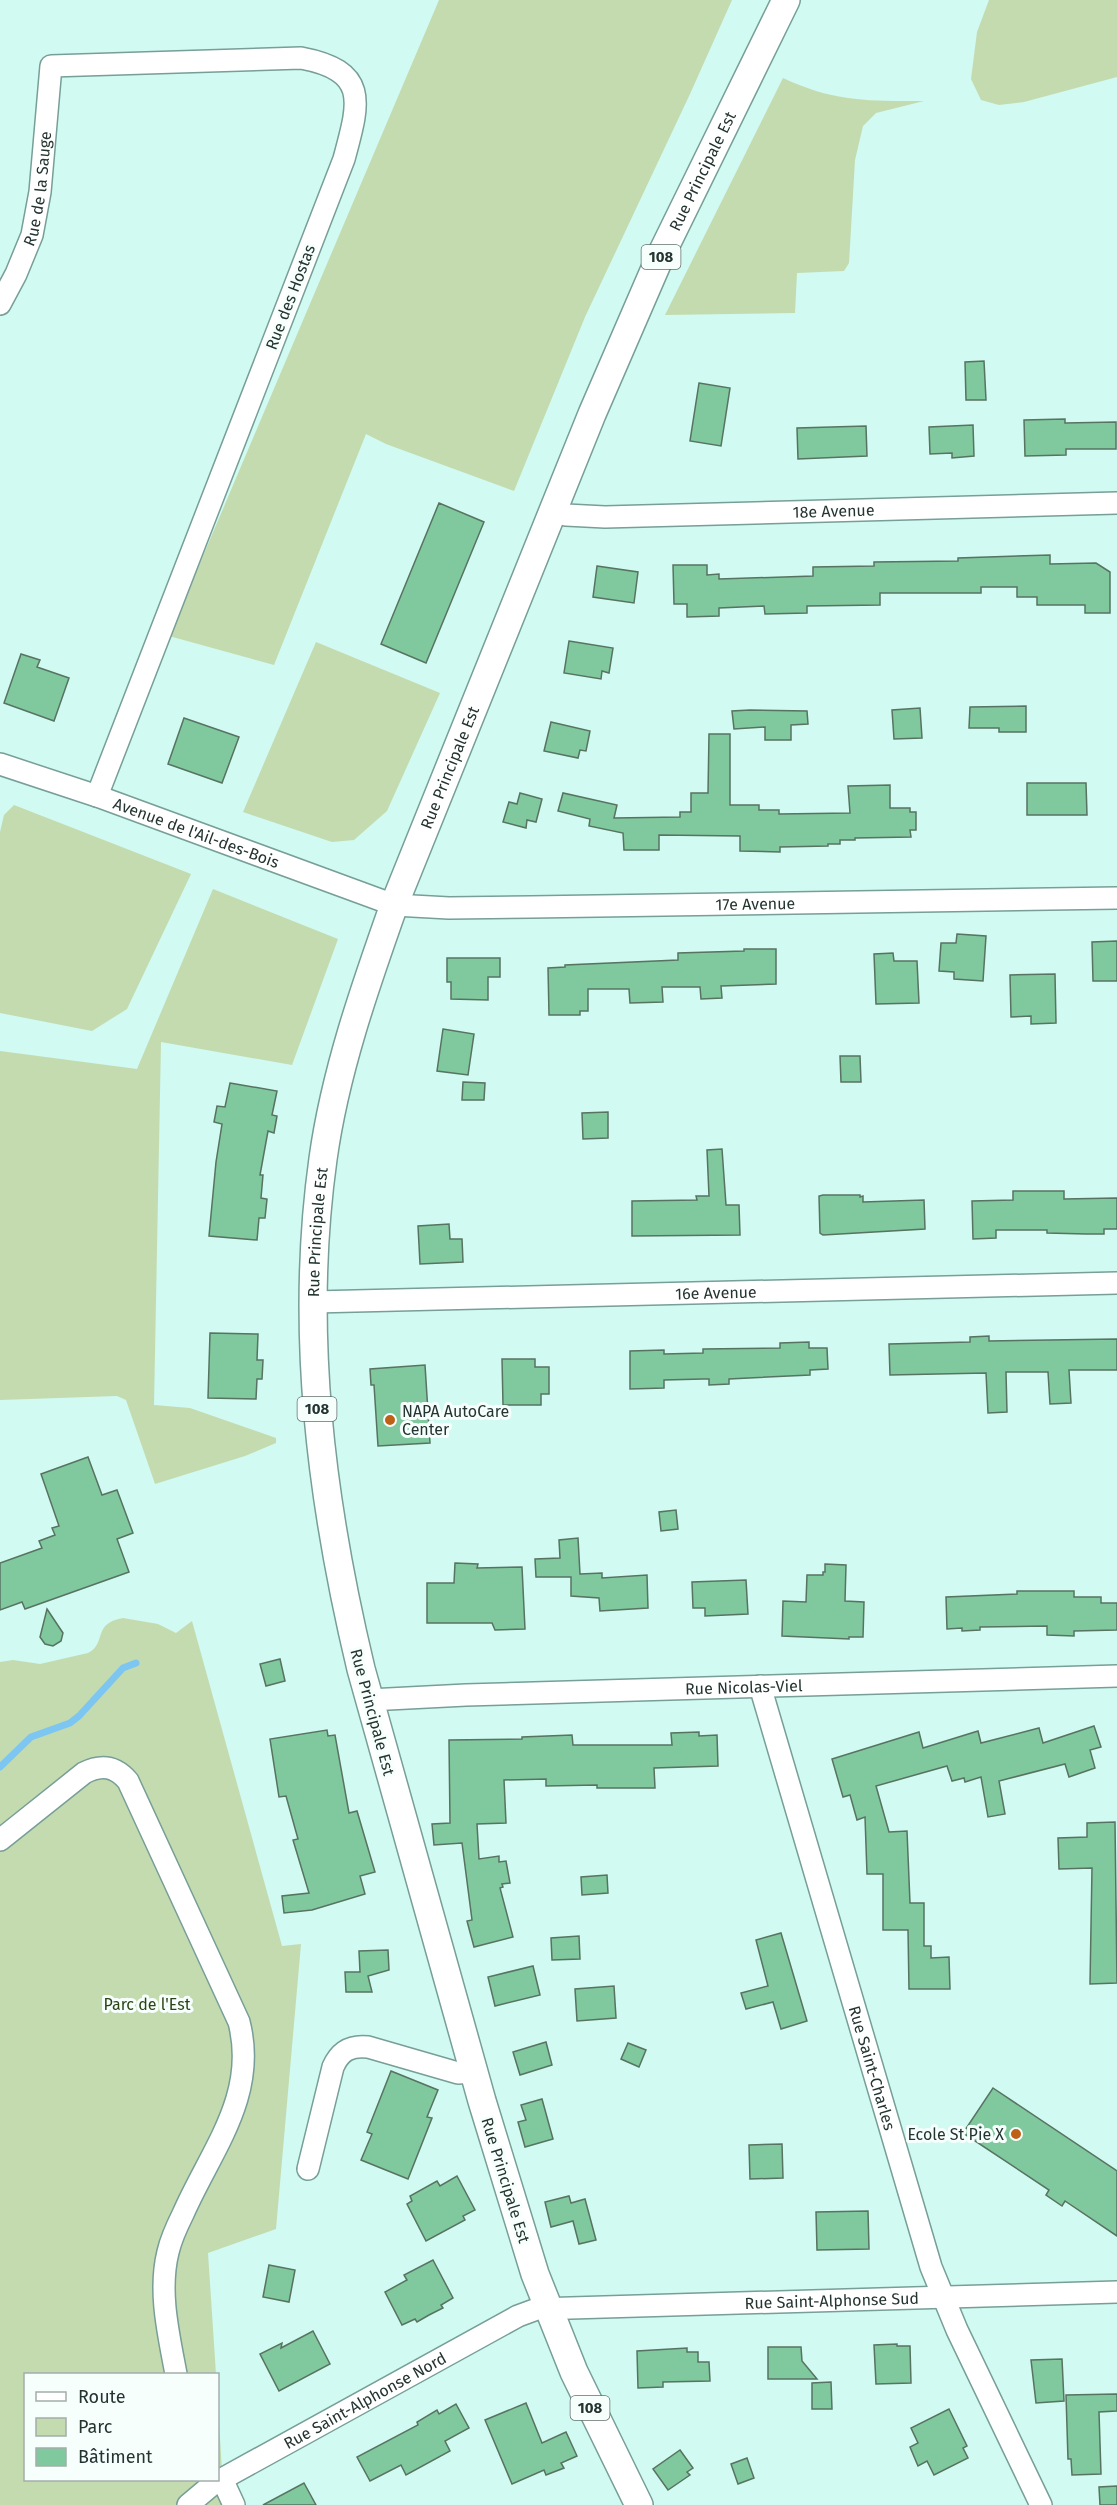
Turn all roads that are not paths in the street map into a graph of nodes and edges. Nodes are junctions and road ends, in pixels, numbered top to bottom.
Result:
1 (786, 0) edge
2 (51, 66) joint
3 (0, 304) edge
4 (1117, 503) edge
5 (552, 512) junction
6 (0, 764) edge
7 (97, 796) junction
8 (1117, 898) edge
9 (394, 905) junction
10 (1117, 1283) edge
11 (314, 1302) junction
12 (1117, 1676) edge
13 (760, 1686) junction
14 (369, 1700) junction
15 (0, 1840) edge
16 (474, 2072) junction
17 (308, 2169) dead end
18 (1117, 2292) edge
19 (942, 2296) junction
20 (548, 2307) junction
21 (176, 2373) edge
22 (222, 2480) junction
23 (218, 2481) edge
24 (219, 2481) edge
25 (201, 2485) edge
26 (188, 2505) edge
27 (234, 2505) edge
28 (639, 2505) edge
29 (1041, 2505) edge

1 - 5 main road, Rue Principale Est / 108
2 - 3 street, Rue de la Sauge
2 - 7 street, Rue des Hostas
4 - 5 street, 18e Avenue
5 - 9 main road, Rue Principale Est / 108
6 - 7 street, Avenue de l'Ail-des-Bois
7 - 9 street, Avenue de l'Ail-des-Bois
8 - 9 street, 17e Avenue
9 - 11 main road, Rue Principale Est / 108
10 - 11 street, 16e Avenue
11 - 14 main road, Rue Principale Est / 108
12 - 13 street, Rue Nicolas-Viel
13 - 14 street, Rue Nicolas-Viel
13 - 19 street, Rue Saint-Charles
14 - 16 main road, Rue Principale Est / 108
15 - 21 street
16 - 17 street
16 - 20 main road, Rue Principale Est / 108
18 - 19 street, Rue Saint-Alphonse Sud
19 - 20 street, Rue Saint-Alphonse Sud
19 - 29 street, Rue Saint-Charles
20 - 22 street, Rue Saint-Alphonse Nord
20 - 28 main road, Rue Principale Est / 108
22 - 24 street, Rue Saint-Alphonse Nord
22 - 27 street
23 - 25 street, Rue Saint-Alphonse Nord
25 - 26 street, Rue Saint-Alphonse Nord

